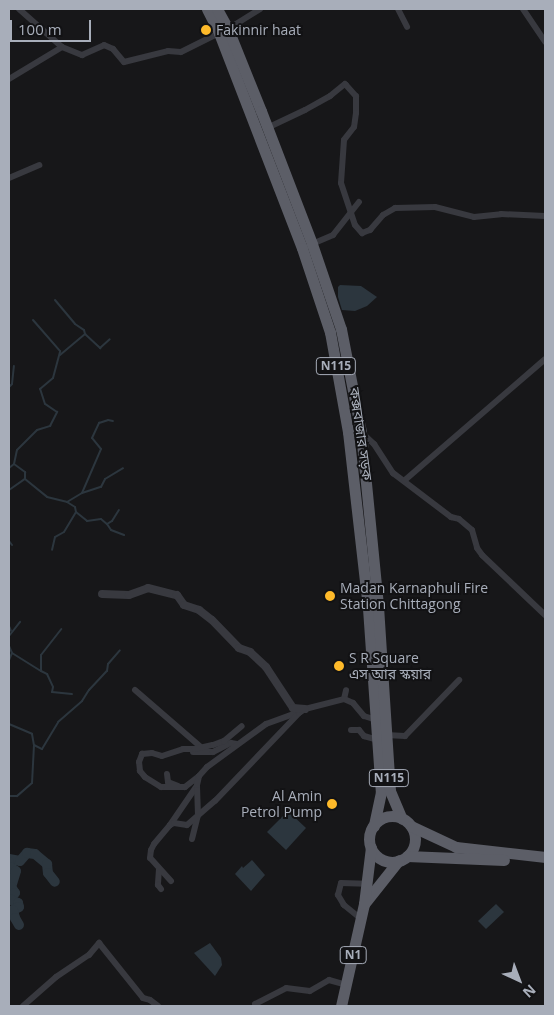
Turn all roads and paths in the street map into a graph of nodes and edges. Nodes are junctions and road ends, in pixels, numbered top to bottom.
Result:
1 (19, 9) edge
2 (208, 9) edge
3 (217, 9) edge
4 (260, 9) edge
5 (398, 9) edge
6 (524, 9) edge
7 (407, 27) dead end
8 (224, 32) junction
9 (545, 42) edge
10 (62, 47) junction
11 (9, 79) edge
12 (267, 128) junction
13 (39, 165) dead end
14 (9, 178) edge
15 (359, 202) dead end
16 (351, 211) junction
17 (545, 216) edge
18 (312, 244) junction
19 (544, 363) edge
20 (360, 432) junction
21 (405, 480) junction
22 (102, 594) dead end
23 (545, 615) edge
24 (459, 680) dead end
25 (134, 690) dead end
26 (346, 690) dead end
27 (344, 699) junction
28 (305, 710) junction
29 (376, 720) junction
30 (242, 726) dead end
31 (351, 730) dead end
32 (382, 738) junction
33 (237, 744) junction
34 (202, 748) junction
35 (167, 755) junction
36 (167, 774) dead end
37 (199, 776) junction
38 (197, 785) junction
39 (184, 788) junction
40 (198, 815) junction
41 (407, 822) junction
42 (170, 825) junction
43 (374, 826) junction
44 (192, 839) dead end
45 (371, 847) junction
46 (545, 857) edge
47 (403, 858) junction
48 (545, 864) edge
49 (159, 869) junction
50 (172, 881) dead end
51 (366, 884) junction
52 (161, 889) dead end
53 (364, 904) junction
54 (360, 918) junction
55 (346, 985) junction
56 (255, 1004) dead end
57 (24, 1006) edge
58 (158, 1006) edge
59 (341, 1006) edge

1 - 10 street
2 - 8 highway, কক্সবাজার সড়ক / N115
3 - 8 highway, কক্সবাজার সড়ক / N115
4 - 8 street
5 - 7 street
6 - 9 street
8 - 10 street
8 - 12 highway, কক্সবাজার সড়ক / N115
8 - 29 highway, কক্সবাজার সড়ক / N115
10 - 11 street
12 - 16 street
12 - 18 highway, কক্সবাজার সড়ক / N115
13 - 14 street
15 - 16 street
16 - 17 street
16 - 18 street
18 - 20 highway, কক্সবাজার সড়ক / N115
19 - 21 street
20 - 21 street
20 - 32 highway, কক্সবাজার সড়ক / N115
21 - 23 street
22 - 28 street
24 - 32 street
25 - 34 street
26 - 27 street
27 - 28 street
27 - 29 street
28 - 33 street
28 - 40 street
29 - 32 highway, কক্সবাজার সড়ক / N115
30 - 34 street
31 - 32 street
32 - 41 highway, কক্সবাজার সড়ক / N115
32 - 43 highway, কক্সবাজার সড়ক / N115
33 - 35 street
33 - 37 street
34 - 35 street
35 - 39 street
36 - 39 street
37 - 38 street
37 - 39 street
38 - 40 street
38 - 42 street
40 - 42 street
40 - 44 street
41 - 43 highway
41 - 46 highway
41 - 47 highway
42 - 49 street
43 - 45 highway
45 - 47 highway
45 - 51 highway, N1
47 - 48 highway
47 - 53 highway, N1
49 - 50 street
49 - 52 street
51 - 53 highway, N1
51 - 54 street
53 - 54 highway, N1
54 - 55 highway, N1
55 - 56 street
55 - 59 highway, N1
57 - 58 street

